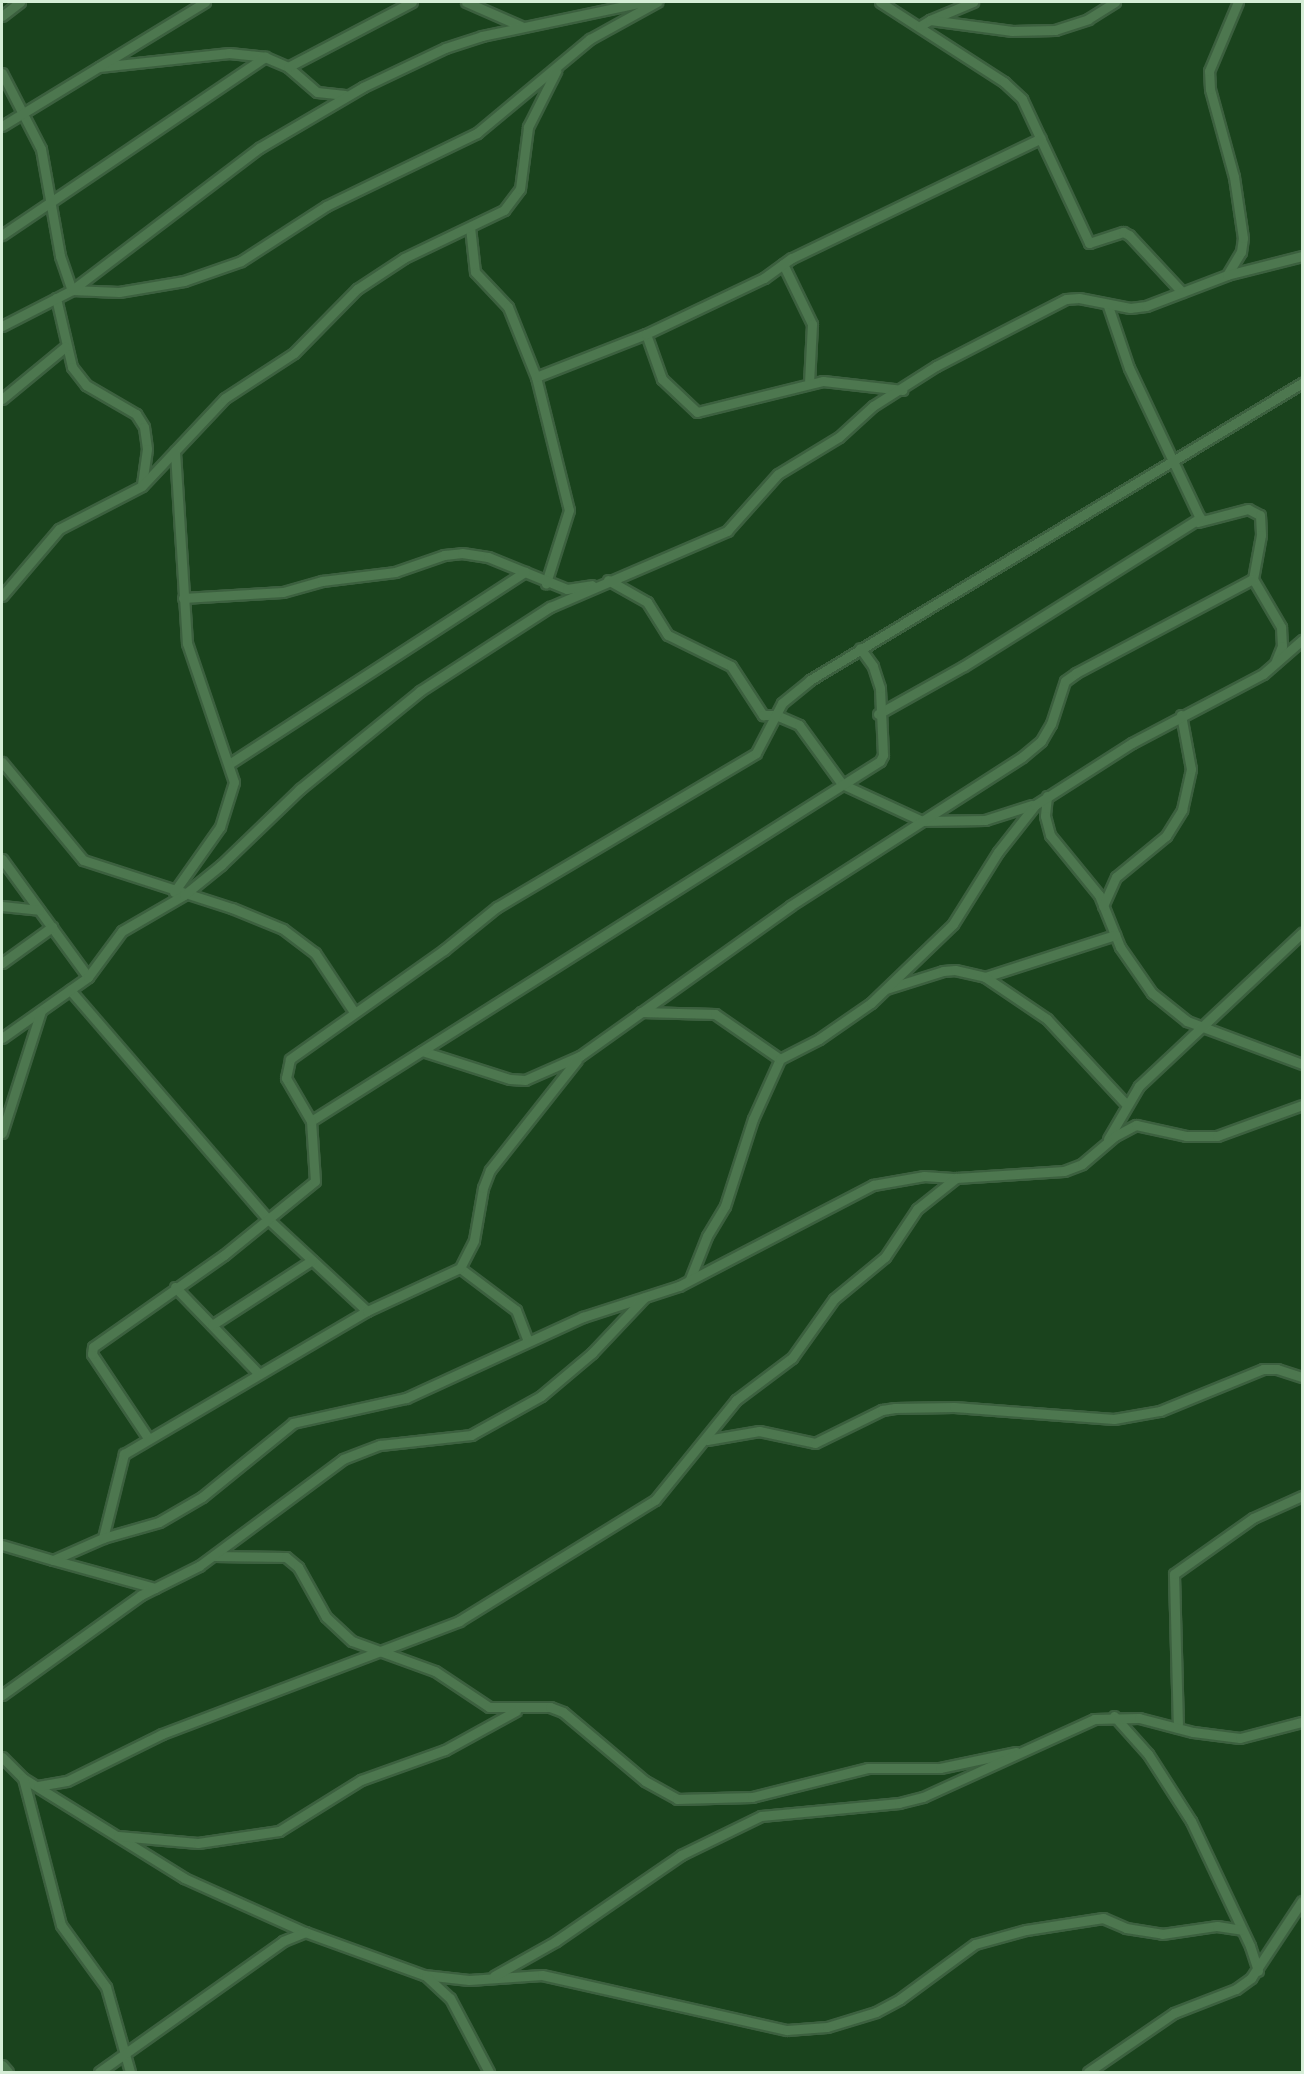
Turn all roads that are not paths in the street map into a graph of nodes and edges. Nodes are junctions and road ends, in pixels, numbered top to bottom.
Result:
1 (20, 2) edge
2 (205, 2) edge
3 (412, 2) edge
4 (466, 2) edge
5 (646, 2) edge
6 (657, 2) edge
7 (880, 2) edge
8 (973, 2) edge
9 (1115, 2) edge
10 (1238, 2) edge
11 (2, 16) edge
12 (930, 20) junction
13 (521, 26) junction
14 (920, 26) junction
15 (265, 57) junction
16 (99, 67) junction
17 (559, 67) junction
18 (288, 68) junction
19 (2, 73) edge
20 (348, 95) junction
21 (25, 112) junction
22 (2, 126) edge
23 (1041, 138) junction
24 (52, 201) junction
25 (470, 227) junction
26 (2, 235) edge
27 (1302, 249) edge
28 (1302, 256) edge
29 (1290, 259) junction
30 (783, 264) junction
31 (1227, 275) junction
32 (72, 290) junction
33 (1182, 292) junction
34 (56, 298) junction
35 (1108, 306) junction
36 (2, 326) edge
37 (646, 334) junction
38 (65, 347) junction
39 (536, 377) junction
40 (809, 383) junction
41 (1302, 383) edge
42 (903, 390) junction
43 (2, 399) edge
44 (175, 451) junction
45 (1174, 464) junction
46 (142, 486) junction
47 (1200, 518) junction
48 (525, 572) junction
49 (1253, 579) junction
50 (608, 581) junction
51 (546, 582) junction
52 (2, 596) edge
53 (183, 598) junction
54 (1302, 640) edge
55 (860, 648) junction
56 (1274, 666) junction
57 (878, 714) junction
58 (776, 715) junction
59 (1181, 715) junction
60 (2, 762) edge
61 (229, 764) junction
62 (842, 784) junction
63 (1047, 796) junction
64 (1035, 805) junction
65 (922, 821) junction
66 (2, 859) edge
67 (174, 892) junction
68 (184, 895) junction
69 (2, 906) edge
70 (1103, 906) junction
71 (39, 910) junction
72 (52, 927) junction
73 (1302, 933) edge
74 (1115, 935) junction
75 (2, 963) edge
76 (88, 976) junction
77 (985, 977) junction
78 (885, 989) junction
79 (70, 990) junction
80 (41, 1011) junction
81 (354, 1012) junction
82 (642, 1012) junction
83 (1204, 1028) junction
84 (2, 1038) edge
85 (422, 1051) junction
86 (580, 1056) junction
87 (780, 1059) junction
88 (1302, 1064) edge
89 (1126, 1104) junction
90 (1302, 1105) edge
91 (311, 1121) junction
92 (2, 1134) edge
93 (1105, 1145) junction
94 (956, 1178) junction
95 (268, 1219) junction
96 (312, 1260) junction
97 (460, 1268) junction
98 (690, 1279) junction
99 (175, 1287) junction
100 (645, 1296) junction
101 (367, 1311) junction
102 (212, 1325) junction
103 (528, 1341) junction
104 (259, 1374) junction
105 (1302, 1377) edge
106 (148, 1438) junction
107 (706, 1440) junction
108 (1302, 1496) edge
109 (104, 1538) junction
110 (2, 1545) edge
111 (214, 1556) junction
112 (53, 1560) junction
113 (155, 1588) junction
114 (374, 1652) junction
115 (2, 1695) edge
116 (517, 1710) junction
117 (1114, 1716) junction
118 (1302, 1722) edge
119 (1178, 1728) junction
120 (1016, 1752) junction
121 (2, 1757) edge
122 (23, 1778) junction
123 (38, 1786) junction
124 (116, 1835) junction
125 (1302, 1901) edge
126 (1242, 1930) junction
127 (305, 1932) junction
128 (1257, 1971) junction
129 (424, 1975) junction
130 (489, 1979) junction
131 (126, 2053) junction
132 (99, 2073) edge
133 (130, 2073) edge
134 (489, 2073) edge
135 (1088, 2073) edge

1 - 11 street
2 - 16 street
3 - 18 street
4 - 13 street
5 - 13 street
6 - 17 street
7 - 14 street
8 - 12 street
9 - 12 street
10 - 31 street
12 - 14 street
13 - 20 street
14 - 23 street
15 - 16 street
15 - 18 street
15 - 24 street
16 - 21 street
17 - 25 street
17 - 32 street
18 - 20 street
19 - 21 street
20 - 32 street
21 - 22 street
21 - 24 street
23 - 30 street
23 - 33 street
24 - 26 street
24 - 32 street
25 - 39 street
25 - 44 street
27 - 29 street
28 - 29 street
29 - 31 street
30 - 37 street
30 - 40 street
31 - 33 street
32 - 34 street
33 - 35 street
34 - 36 street
34 - 38 street
35 - 42 street
35 - 45 street
37 - 39 street
37 - 40 street
38 - 43 street
38 - 46 street
39 - 51 street
40 - 42 street
41 - 45 street
42 - 50 street
44 - 46 street
44 - 53 street
45 - 47 street
45 - 55 street
46 - 52 street
47 - 49 street
47 - 57 street
48 - 51 street
48 - 53 street
48 - 61 street
49 - 56 street
49 - 65 street
50 - 51 street
50 - 58 street
50 - 68 street
53 - 61 street
54 - 56 street
55 - 57 street
55 - 58 street
56 - 59 street
57 - 62 street
58 - 62 street
58 - 81 street
59 - 63 street
59 - 70 street
60 - 67 street
61 - 67 street
62 - 65 street
62 - 85 street
63 - 64 street
63 - 70 street
64 - 65 street
64 - 78 street
65 - 82 street
66 - 71 street
67 - 68 street
68 - 76 street
68 - 81 street
69 - 71 street
70 - 74 street
71 - 72 street
72 - 75 street
72 - 76 street
73 - 83 street
74 - 77 street
74 - 83 street
76 - 79 street
77 - 78 street
77 - 89 street
78 - 87 street
79 - 80 street
79 - 95 street
80 - 84 street
80 - 92 street
81 - 91 street
82 - 86 street
82 - 87 street
83 - 88 street
83 - 89 street
85 - 86 street
85 - 91 street
86 - 97 street
87 - 98 street
89 - 93 street
90 - 93 street
91 - 95 street
93 - 94 street
94 - 98 street
94 - 107 street
95 - 96 street
95 - 99 street
96 - 101 street
96 - 102 street
97 - 101 street
97 - 103 street
98 - 100 street
99 - 102 street
99 - 106 street
100 - 103 street
100 - 111 street
101 - 104 street
102 - 104 street
103 - 109 street
104 - 106 street
105 - 107 street
106 - 109 street
107 - 114 street
108 - 119 street
109 - 112 street
110 - 112 street
111 - 113 street
111 - 114 street
112 - 113 street
113 - 115 street
114 - 116 street
114 - 123 street
116 - 120 street
116 - 124 street
117 - 119 street
117 - 120 street
117 - 126 street
118 - 119 street
120 - 130 street
121 - 122 street
122 - 123 street
122 - 131 street
123 - 124 street
124 - 127 street
125 - 128 street
126 - 128 street
126 - 130 street
127 - 129 street
127 - 131 street
128 - 135 street
129 - 130 street
129 - 134 street
131 - 132 street
131 - 133 street

